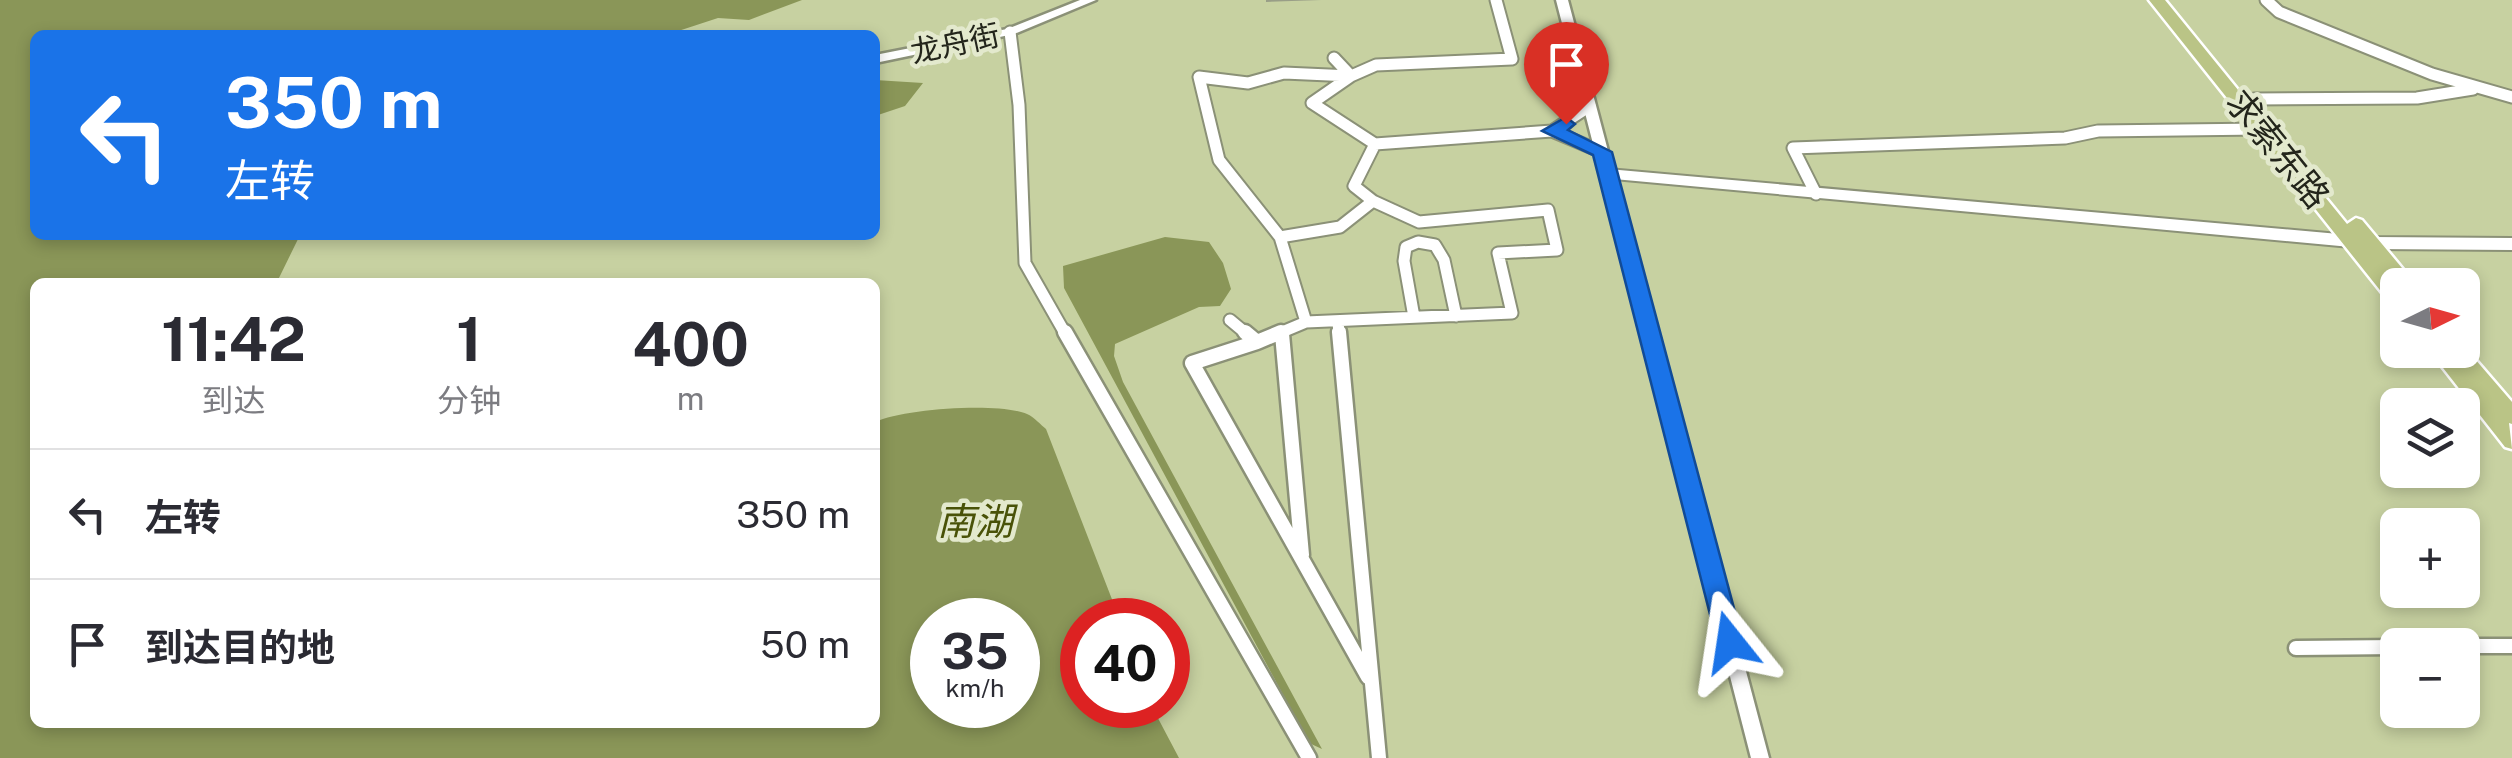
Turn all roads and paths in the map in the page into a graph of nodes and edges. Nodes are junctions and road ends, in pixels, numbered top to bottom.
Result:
1 (1090, 0) edge
2 (1496, 0) edge
3 (1562, 0) edge
4 (2158, 0) edge
5 (2173, 0) edge
6 (2266, 0) edge
7 (1010, 32) junction
8 (1334, 58) dead end
9 (880, 59) edge
10 (1351, 76) junction
11 (2476, 88) junction
12 (2512, 97) edge
13 (2254, 99) junction
14 (1590, 106) junction
15 (2262, 129) junction
16 (1552, 131) junction
17 (1375, 144) junction
18 (1602, 152) junction
19 (1608, 178) junction
20 (1816, 194) junction
21 (1372, 201) junction
22 (1280, 237) junction
23 (2512, 244) edge
24 (2366, 247) junction
25 (2512, 252) edge
26 (2388, 268) edge
27 (2380, 270) edge
28 (1456, 316) junction
29 (1414, 318) junction
30 (1230, 320) dead end
31 (1338, 321) junction
32 (1306, 322) junction
33 (1282, 334) junction
34 (1257, 342) junction
35 (2453, 368) edge
36 (2473, 368) edge
37 (2512, 416) edge
38 (2512, 441) edge
39 (1302, 560) junction
40 (2480, 646) edge
41 (2512, 646) edge
42 (2380, 647) edge
43 (2296, 648) dead end
44 (1372, 684) junction
45 (1309, 758) edge
46 (1379, 758) edge
47 (1760, 758) edge

1 - 7 street, 龙舟街
2 - 10 street
3 - 14 street
4 - 15 main road, 求索东路
5 - 13 main road, 求索东路
6 - 11 street
7 - 9 street, 龙舟街
7 - 45 street
8 - 10 street
10 - 17 street
10 - 22 street
11 - 12 street
11 - 13 street
13 - 24 main road, 求索东路
14 - 16 street
14 - 18 street
15 - 20 street
15 - 24 main road, 求索东路
16 - 17 street
16 - 18 street
17 - 21 street
18 - 19 street
19 - 20 main road
19 - 24 main road
19 - 47 street
20 - 24 main road
21 - 22 street
21 - 28 street
22 - 32 street
23 - 24 main road
24 - 25 main road
24 - 26 main road, 求索东路
24 - 27 main road, 求索东路
28 - 29 street
28 - 29 street
29 - 31 street
30 - 34 street
31 - 32 street
31 - 44 street
32 - 33 street
33 - 34 street
33 - 39 street
34 - 39 street
35 - 38 main road
36 - 37 main road
39 - 44 street
40 - 41 street
42 - 43 street
44 - 46 street

